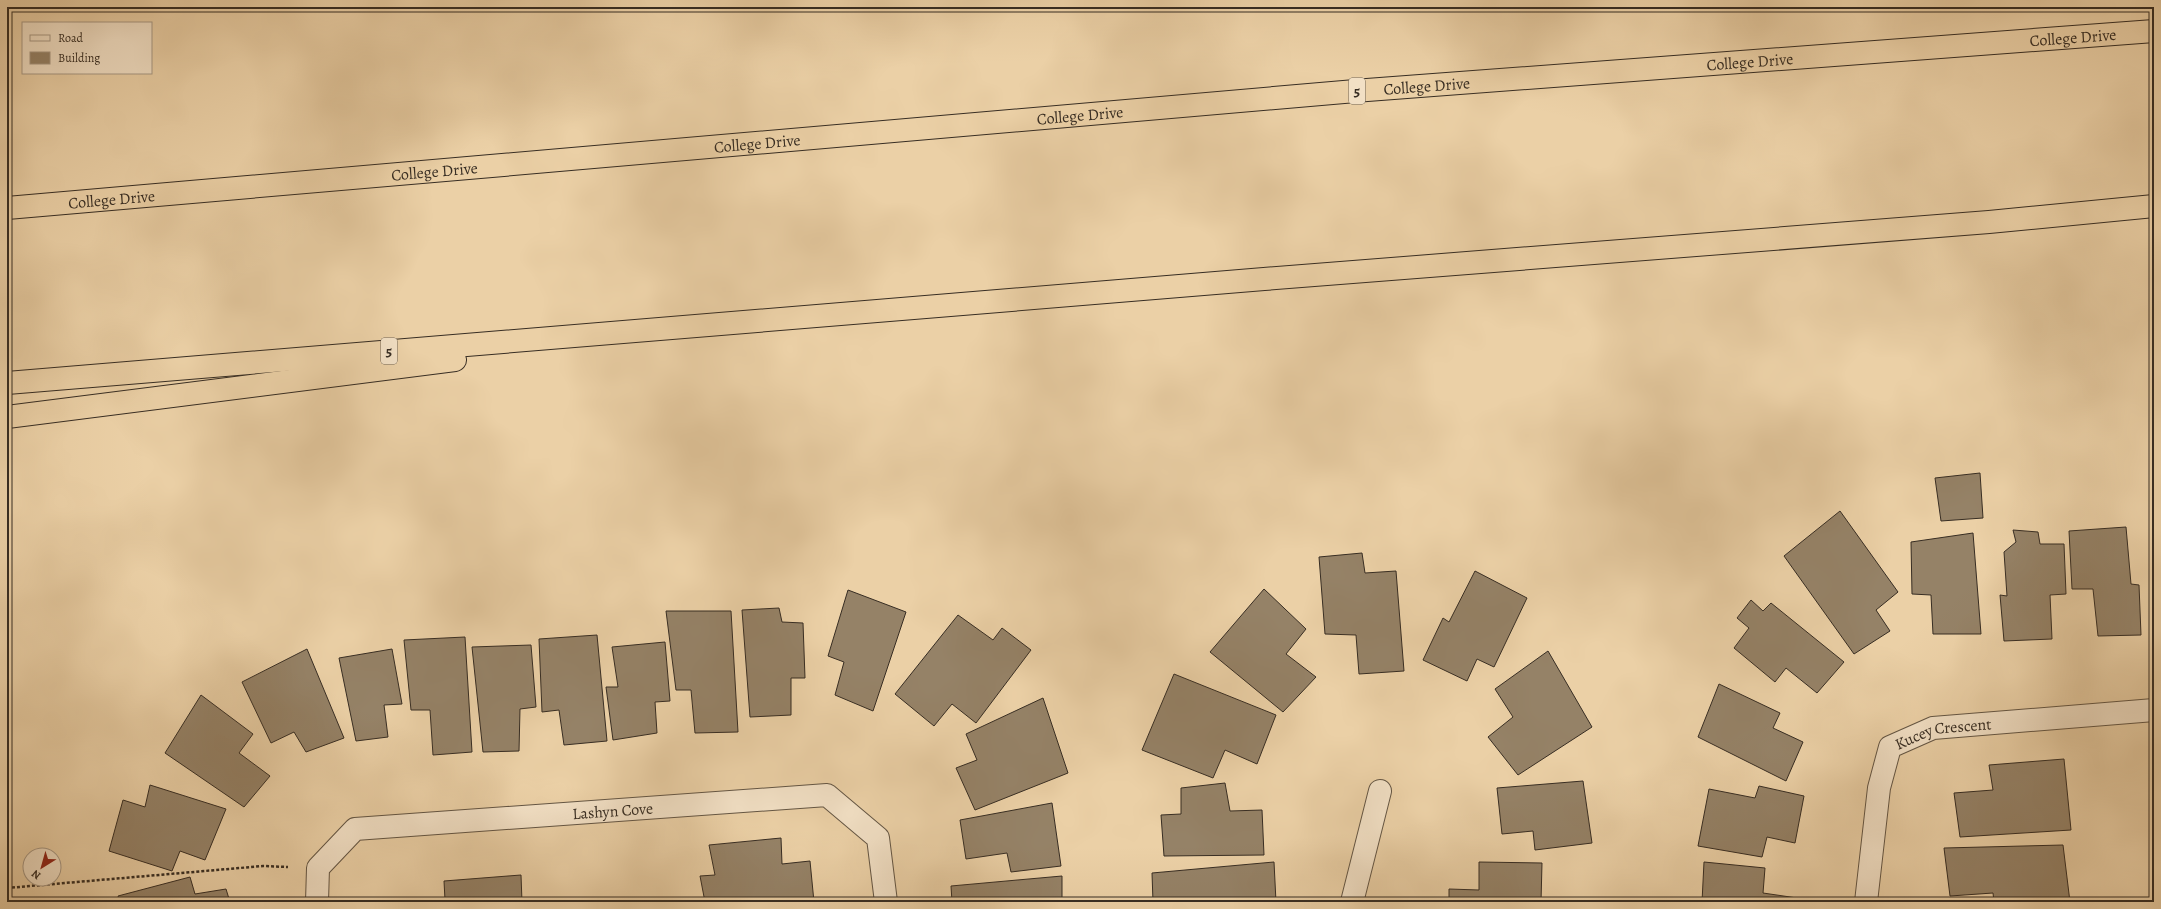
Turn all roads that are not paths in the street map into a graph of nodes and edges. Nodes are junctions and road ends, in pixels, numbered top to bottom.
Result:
1 (2154, 31) edge
2 (2154, 206) edge
3 (7, 208) edge
4 (771, 320) junction
5 (7, 383) edge
6 (7, 417) edge
7 (2154, 710) edge
8 (1380, 791) dead end
9 (317, 902) edge
10 (886, 902) edge
11 (1352, 902) edge
12 (1866, 902) edge

1 - 3 highway, College Drive / 5
2 - 4 highway, 5
4 - 5 highway, 5
4 - 6 highway
7 - 12 street, Kucey Crescent
8 - 11 street
9 - 10 street, Lashyn Cove

